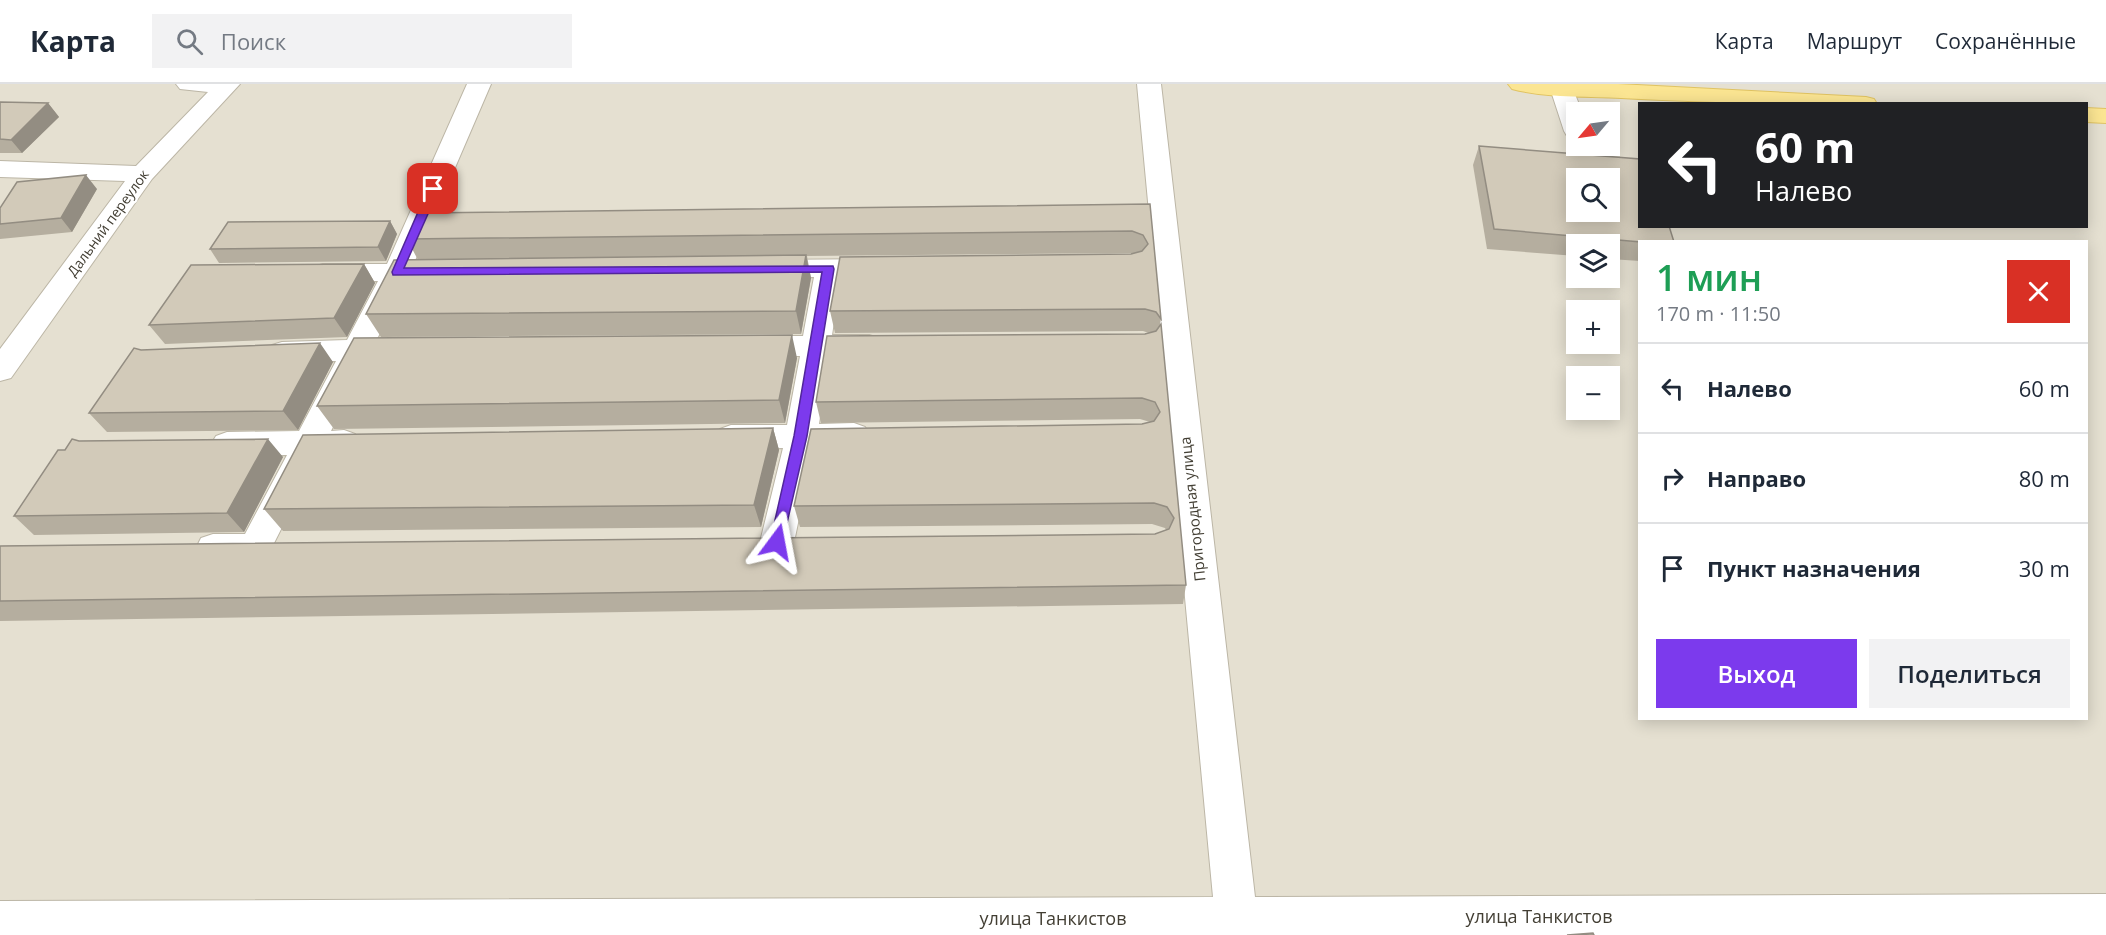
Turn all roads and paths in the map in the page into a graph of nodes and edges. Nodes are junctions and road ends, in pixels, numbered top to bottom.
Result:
1 (188, 84) edge
2 (478, 84) edge
3 (1149, 84) edge
4 (1520, 84) edge
5 (227, 85) edge
6 (1562, 88) junction
7 (1567, 102) edge
8 (1828, 102) edge
9 (2088, 115) edge
10 (2106, 116) edge
11 (0, 169) edge
12 (143, 174) junction
13 (910, 267) edge
14 (745, 269) edge
15 (829, 269) junction
16 (397, 272) junction
17 (457, 272) edge
18 (292, 273) edge
19 (898, 345) edge
20 (816, 346) junction
21 (722, 347) edge
22 (357, 349) junction
23 (416, 349) edge
24 (251, 354) edge
25 (0, 371) edge
26 (883, 435) edge
27 (801, 436) junction
28 (705, 437) edge
29 (369, 441) edge
30 (309, 442) junction
31 (203, 444) edge
32 (813, 541) edge
33 (742, 542) edge
34 (777, 542) junction
35 (291, 546) edge
36 (255, 547) junction
37 (186, 548) edge
38 (2106, 915) edge
39 (0, 922) edge
40 (1237, 927) edge
41 (206, 928) edge

1 - 5 street
2 - 16 street
3 - 40 street, Пригородная улица
4 - 6 main road
5 - 12 street, Дальний переулок
6 - 7 street
6 - 8 main road
9 - 10 main road
11 - 12 street
12 - 25 street, Дальний переулок
13 - 15 street
14 - 15 street
15 - 20 street
16 - 17 street
16 - 18 street
16 - 22 street
19 - 20 street
20 - 21 street
20 - 27 street
22 - 23 street
22 - 24 street
22 - 30 street
26 - 27 street
27 - 28 street
27 - 34 street
29 - 30 street
30 - 31 street
30 - 36 street
32 - 34 street
33 - 34 street
35 - 36 street
36 - 37 street
38 - 40 street, улица Танкистов
39 - 41 street, улица Танкистов
40 - 41 street, улица Танкистов

